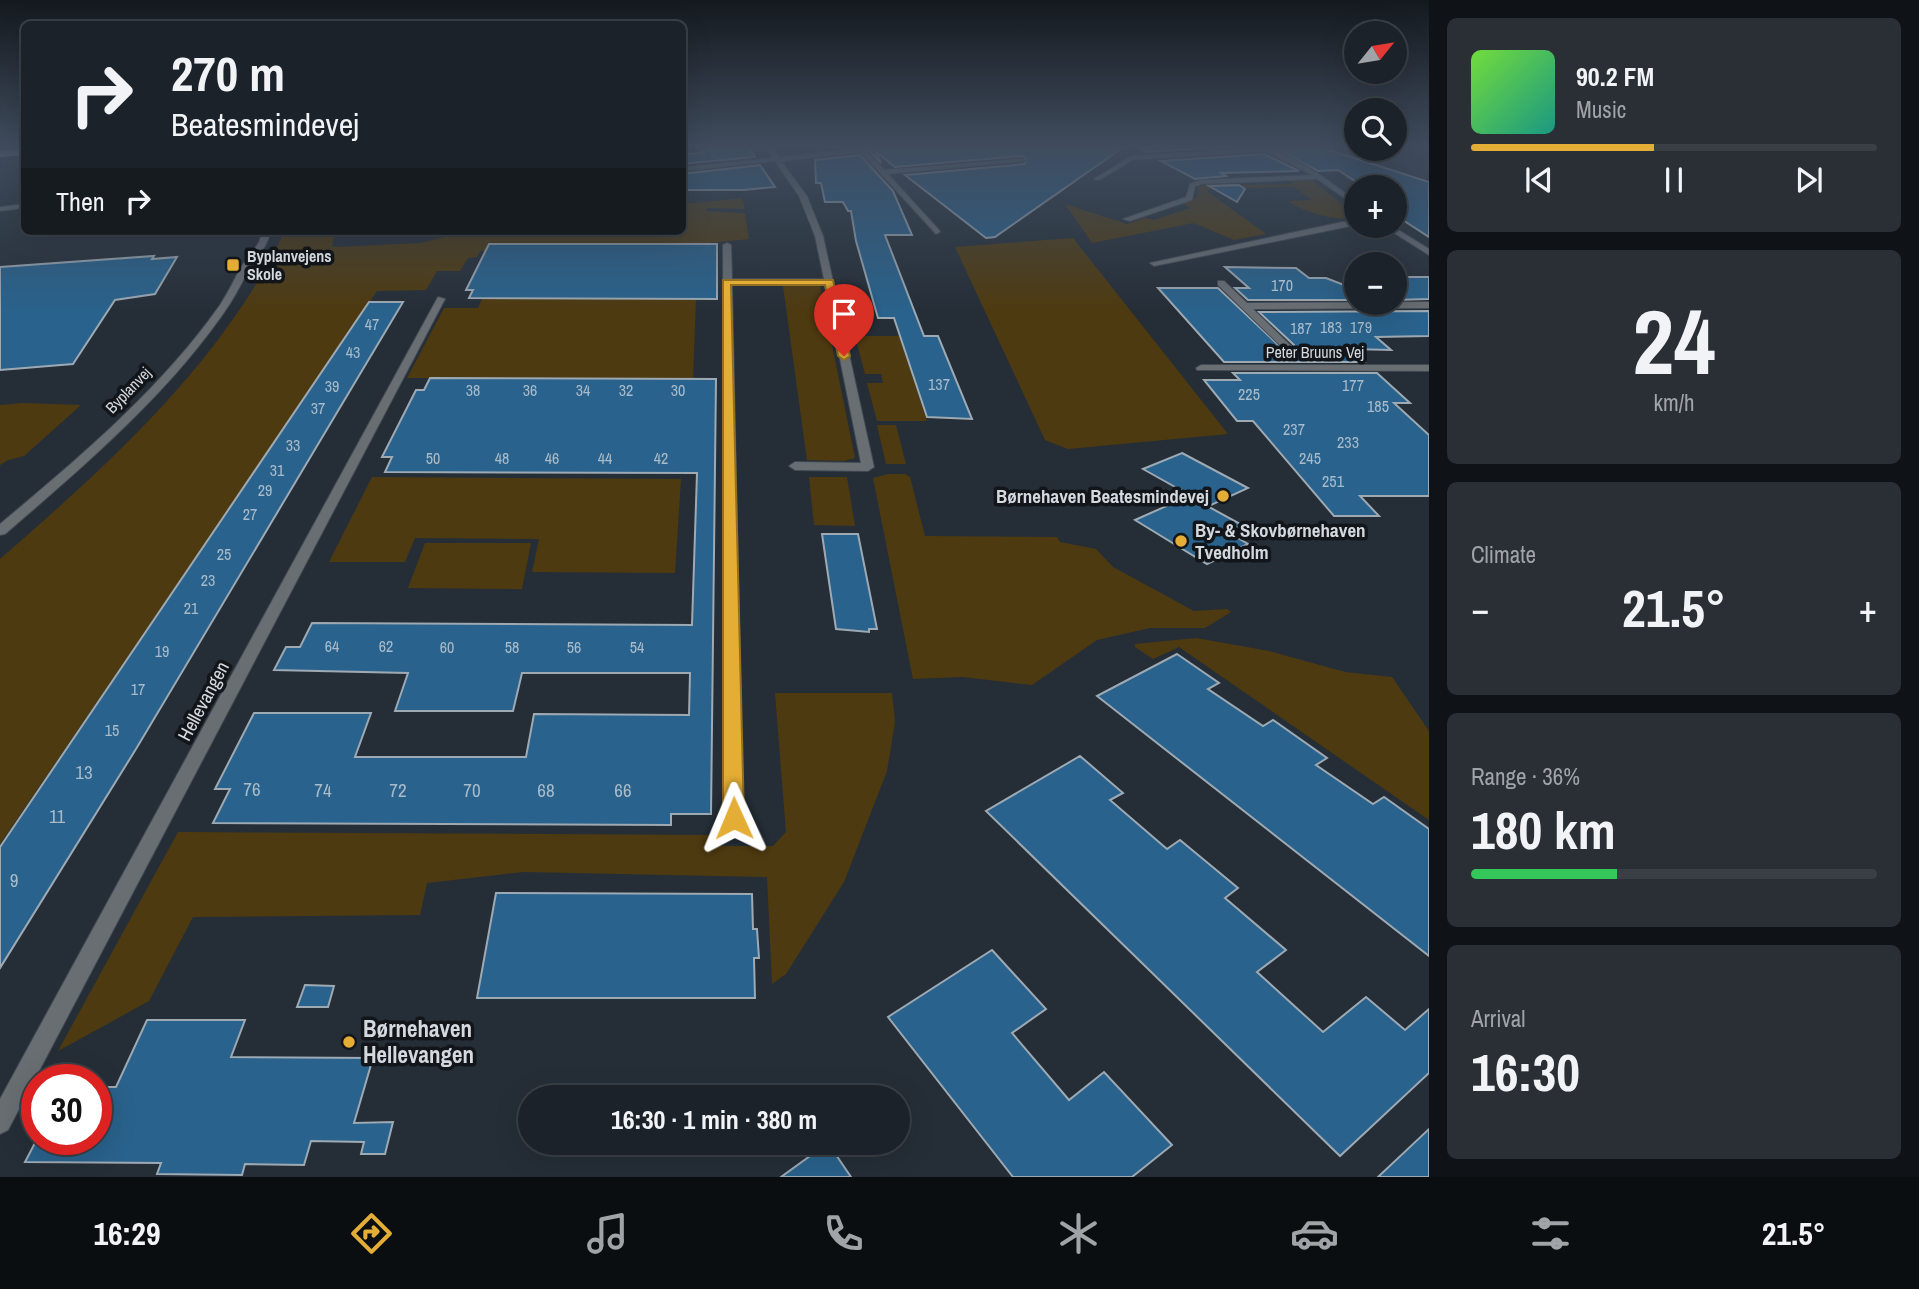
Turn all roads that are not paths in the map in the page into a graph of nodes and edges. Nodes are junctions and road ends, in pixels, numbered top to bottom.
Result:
1 (805, 201) edge
2 (908, 201) edge
3 (1180, 201) edge
4 (21, 206) edge
5 (0, 209) edge
6 (1127, 219) dead end
7 (1344, 224) edge
8 (936, 232) dead end
9 (261, 235) edge
10 (1406, 238) edge
11 (727, 246) dead end
12 (1429, 253) edge
13 (1154, 263) dead end
14 (726, 282) junction
15 (829, 282) junction
16 (1221, 284) dead end
17 (441, 299) dead end
18 (1429, 305) edge
19 (1244, 306) junction
20 (1289, 349) dead end
21 (1200, 368) dead end
22 (1429, 368) edge
23 (794, 467) dead end
24 (0, 531) edge
25 (734, 818) dead end
26 (0, 1122) edge

1 - 15 street
2 - 8 street
3 - 6 street
4 - 5 street
7 - 13 street
9 - 24 street, Byplanvej
10 - 12 street
11 - 14 street
14 - 15 street
14 - 25 street
15 - 23 street
16 - 19 street
17 - 26 street, Hellevangen
18 - 19 street
19 - 20 street
21 - 22 street, Peter Bruuns Vej

